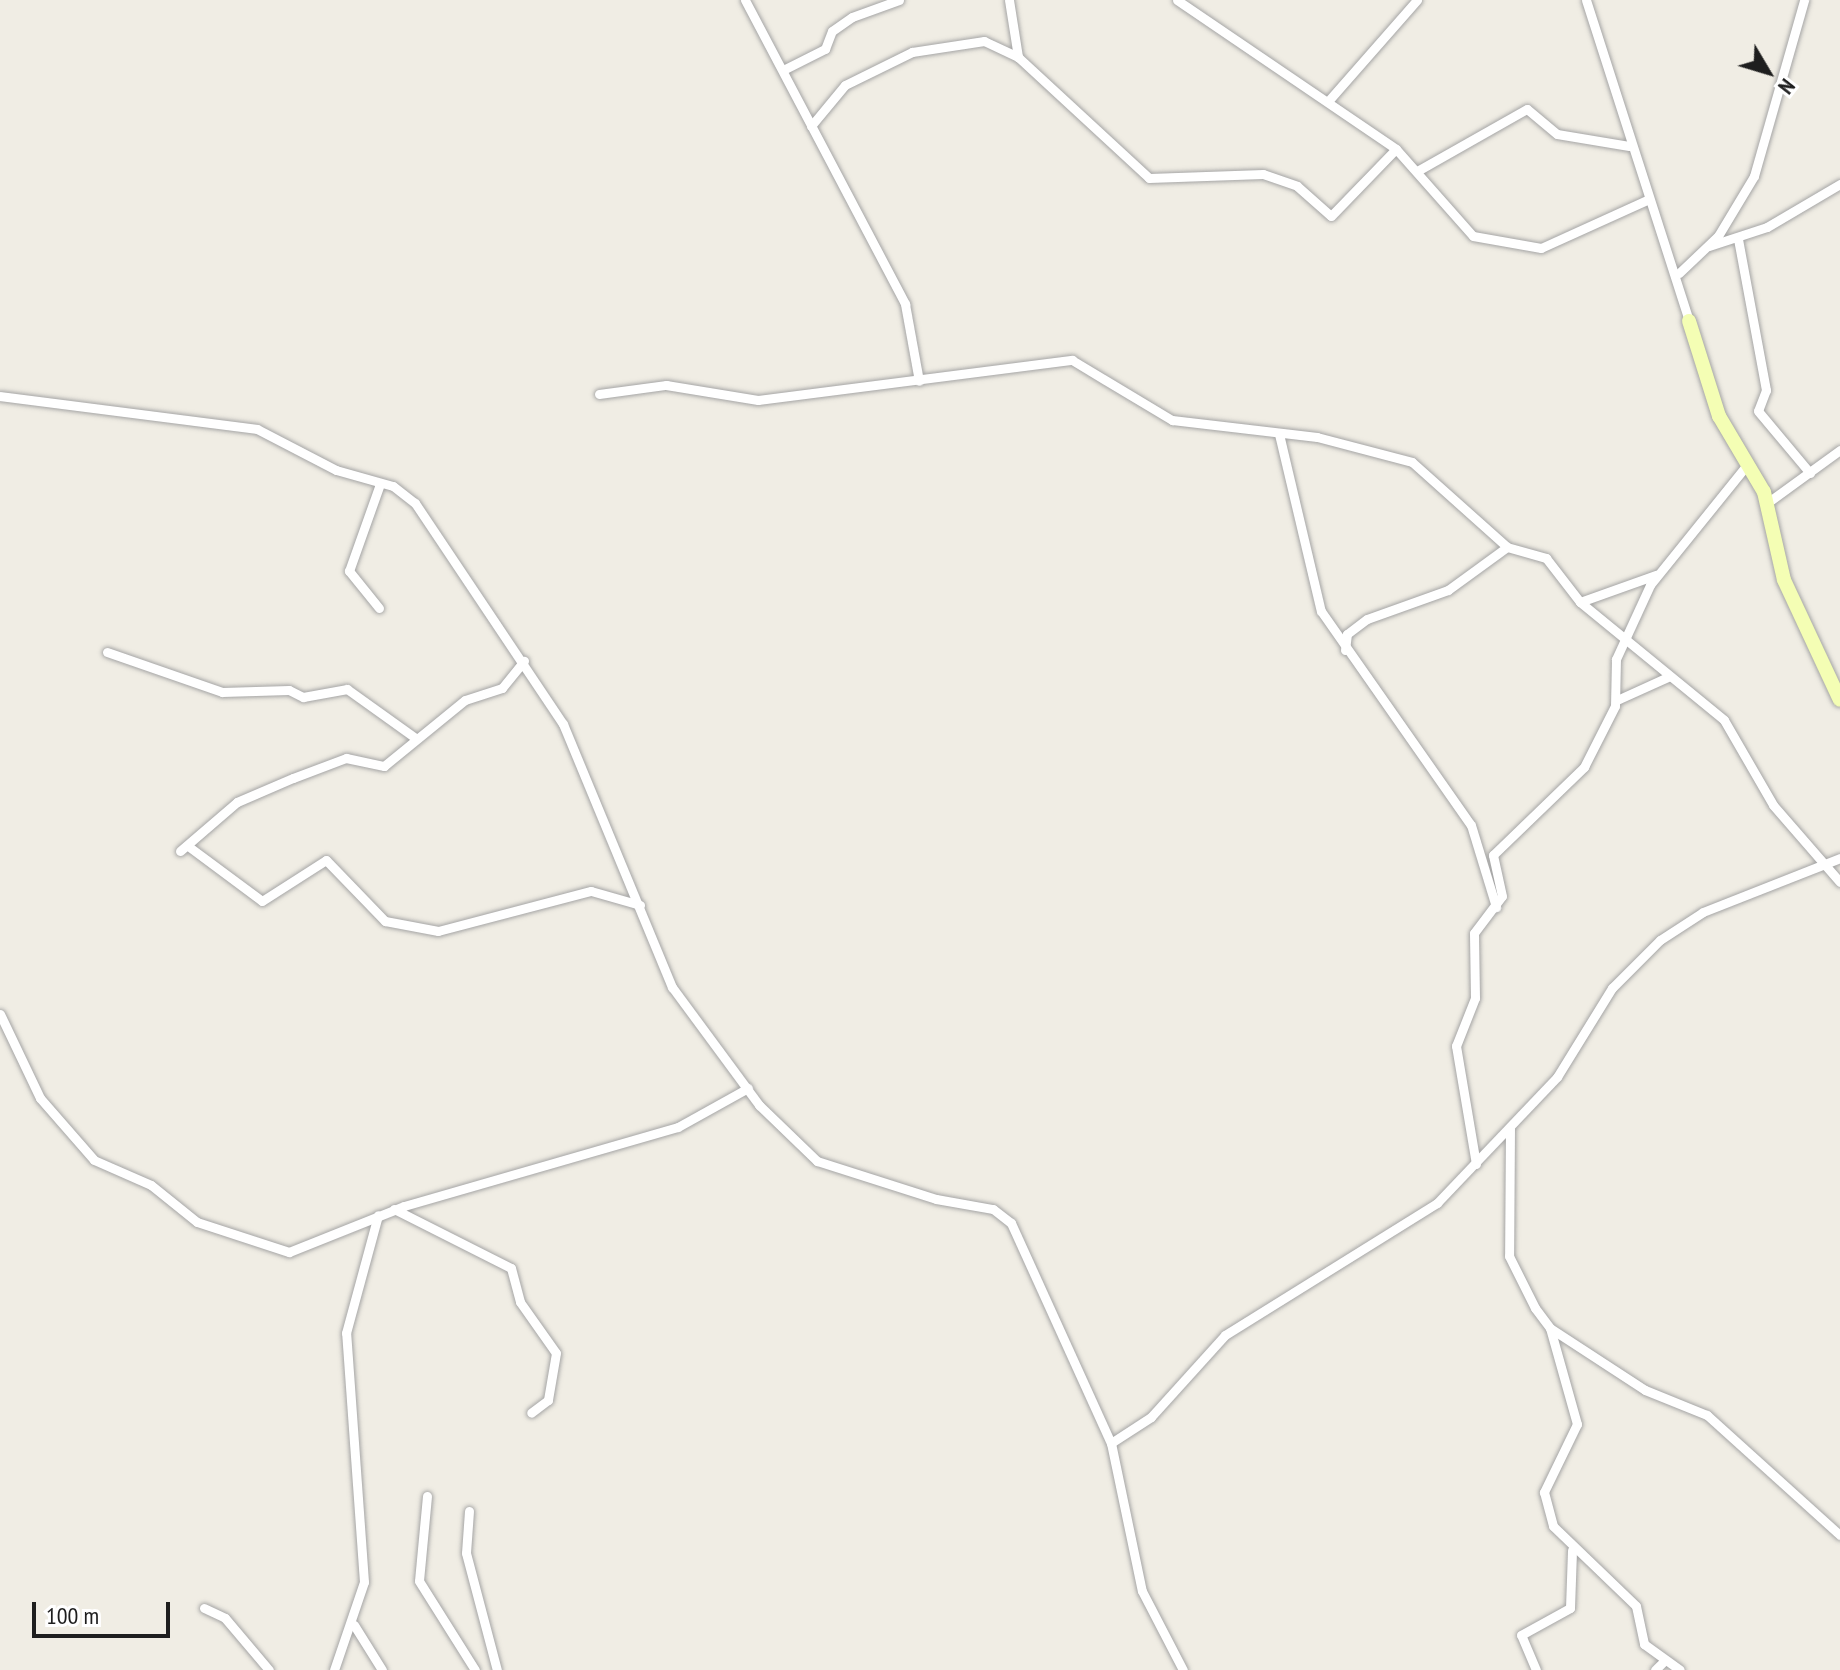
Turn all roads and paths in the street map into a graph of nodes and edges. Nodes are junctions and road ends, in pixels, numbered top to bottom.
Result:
1 (745, 0) edge
2 (899, 0) edge
3 (1009, 0) edge
4 (1177, 0) edge
5 (1417, 0) edge
6 (1586, 0) edge
7 (1804, 0) edge
8 (1018, 57) junction
9 (785, 69) junction
10 (1330, 99) junction
11 (811, 126) junction
12 (1629, 146) junction
13 (1396, 149) junction
14 (1419, 170) junction
15 (1840, 184) edge
16 (1826, 193) junction
17 (1840, 193) edge
18 (1647, 200) junction
19 (1738, 239) junction
20 (1709, 246) junction
21 (1679, 273) junction
22 (1689, 321) joint
23 (919, 381) junction
24 (599, 394) dead end
25 (0, 396) edge
26 (1279, 434) junction
27 (1840, 450) edge
28 (1747, 465) junction
29 (1810, 473) junction
30 (380, 484) junction
31 (1767, 503) junction
32 (1507, 547) junction
33 (1657, 575) junction
34 (1580, 602) junction
35 (379, 608) dead end
36 (1628, 641) junction
37 (107, 652) dead end
38 (1345, 652) junction
39 (524, 661) junction
40 (1668, 677) junction
41 (1617, 700) junction
42 (1840, 700) edge
43 (414, 737) junction
44 (1840, 858) edge
45 (1820, 864) junction
46 (1840, 882) edge
47 (640, 905) junction
48 (1496, 907) junction
49 (0, 1014) edge
50 (748, 1088) junction
51 (1510, 1128) junction
52 (1476, 1164) junction
53 (394, 1209) junction
54 (378, 1215) junction
55 (1550, 1328) junction
56 (531, 1413) dead end
57 (1111, 1443) junction
58 (427, 1496) dead end
59 (469, 1511) dead end
60 (1840, 1535) edge
61 (1572, 1550) junction
62 (204, 1608) dead end
63 (354, 1625) junction
64 (1664, 1661) junction
65 (269, 1670) edge
66 (334, 1670) edge
67 (382, 1670) edge
68 (475, 1670) edge
69 (497, 1670) edge
70 (1183, 1670) edge
71 (1536, 1670) edge
72 (1655, 1670) edge
73 (1680, 1670) edge

1 - 9 street
2 - 9 street
3 - 8 street
4 - 10 street
5 - 10 street
6 - 12 street
7 - 20 street
8 - 11 street
8 - 13 street
9 - 11 street
10 - 13 street
11 - 23 street
12 - 14 street
12 - 18 street
13 - 14 street
14 - 18 street
15 - 16 street
16 - 17 street
16 - 19 street
18 - 21 street
19 - 20 street
19 - 29 street
20 - 21 street
21 - 22 street
22 - 28 street
23 - 24 street
23 - 26 street
25 - 30 street
26 - 32 street
26 - 38 street
27 - 29 street
28 - 31 street
28 - 33 street
29 - 31 street
30 - 35 street
30 - 39 street
31 - 42 street
32 - 34 street
32 - 38 street
33 - 34 street
33 - 36 street
34 - 36 street
36 - 40 street
36 - 41 street
37 - 43 street
38 - 48 street
39 - 43 street
39 - 47 street
40 - 41 street
40 - 45 street
41 - 48 street
43 - 47 street
44 - 45 street
45 - 46 street
45 - 51 street
47 - 50 street
48 - 52 street
49 - 54 street
50 - 53 street
50 - 57 street
51 - 52 street
51 - 55 street
52 - 57 street
53 - 54 street
53 - 56 street
54 - 63 street
55 - 60 street
55 - 61 street
57 - 70 street
58 - 68 street
59 - 69 street
61 - 64 street
61 - 71 street
62 - 65 street
63 - 66 street
63 - 67 street
64 - 72 street
64 - 73 street

